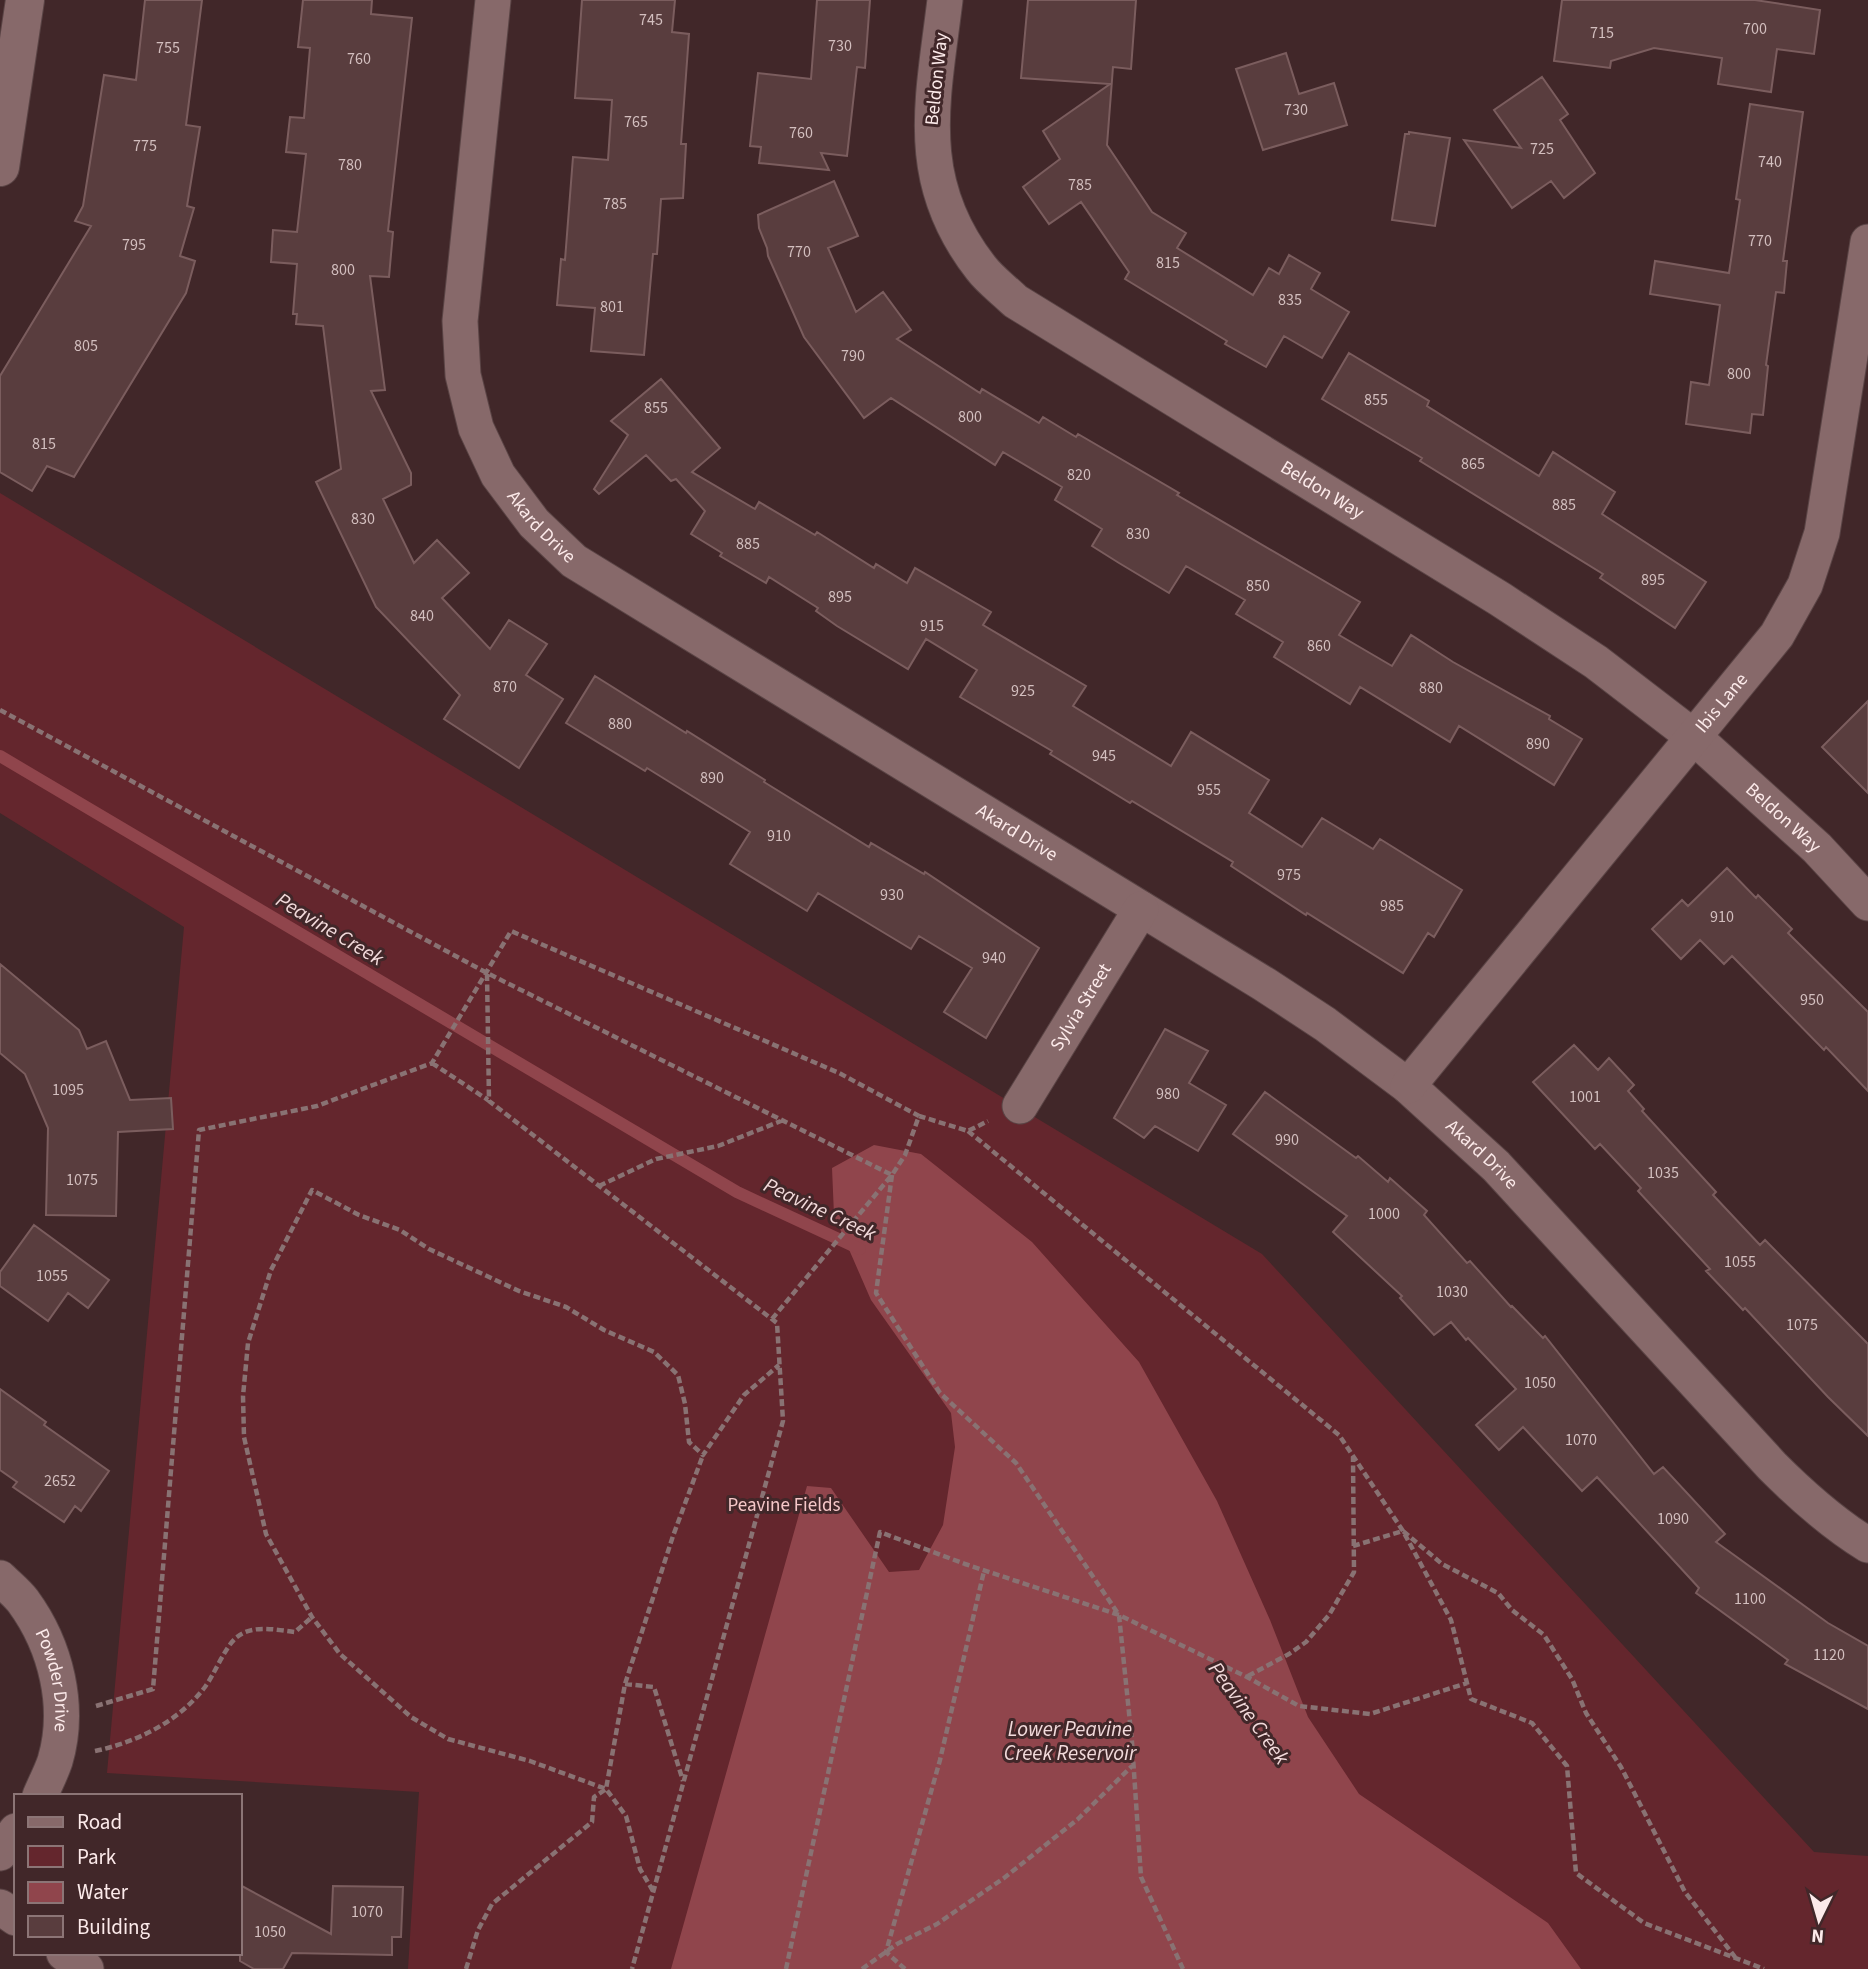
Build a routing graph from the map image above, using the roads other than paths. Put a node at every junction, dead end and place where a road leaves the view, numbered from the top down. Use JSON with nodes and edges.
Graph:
{"nodes":[{"id":1,"x":25,"y":0,"type":"edge"},
{"id":2,"x":493,"y":0,"type":"edge"},
{"id":3,"x":945,"y":0,"type":"edge"},
{"id":4,"x":0,"y":167,"type":"edge"},
{"id":5,"x":1868,"y":242,"type":"edge"},
{"id":6,"x":1858,"y":360,"type":"edge"},
{"id":7,"x":1695,"y":738,"type":"junction"},
{"id":8,"x":1868,"y":903,"type":"edge"},
{"id":9,"x":1141,"y":909,"type":"junction"},
{"id":10,"x":1408,"y":1086,"type":"junction"},
{"id":11,"x":1020,"y":1106,"type":"road end"},
{"id":12,"x":1868,"y":1545,"type":"edge"},
{"id":13,"x":0,"y":1578,"type":"edge"},
{"id":14,"x":41,"y":1794,"type":"edge"},
{"id":15,"x":14,"y":1834,"type":"edge"},
{"id":16,"x":0,"y":1853,"type":"edge"},
{"id":17,"x":67,"y":1955,"type":"edge"},
{"id":18,"x":86,"y":1969,"type":"edge"}],
"edges":[{"from":1,"to":4,"type":"street"},
{"from":2,"to":9,"type":"street","name":"Akard Drive"},
{"from":3,"to":7,"type":"street","name":"Beldon Way"},
{"from":5,"to":6,"type":"street","name":"Ibis Lane"},
{"from":6,"to":7,"type":"street","name":"Ibis Lane"},
{"from":7,"to":8,"type":"street","name":"Beldon Way"},
{"from":7,"to":10,"type":"street","name":"Ibis Lane"},
{"from":9,"to":10,"type":"street","name":"Akard Drive"},
{"from":9,"to":11,"type":"street","name":"Sylvia Street"},
{"from":10,"to":12,"type":"street","name":"Akard Drive"},
{"from":13,"to":14,"type":"street","name":"Powder Drive"},
{"from":15,"to":16,"type":"street"},
{"from":17,"to":18,"type":"street"}]}
